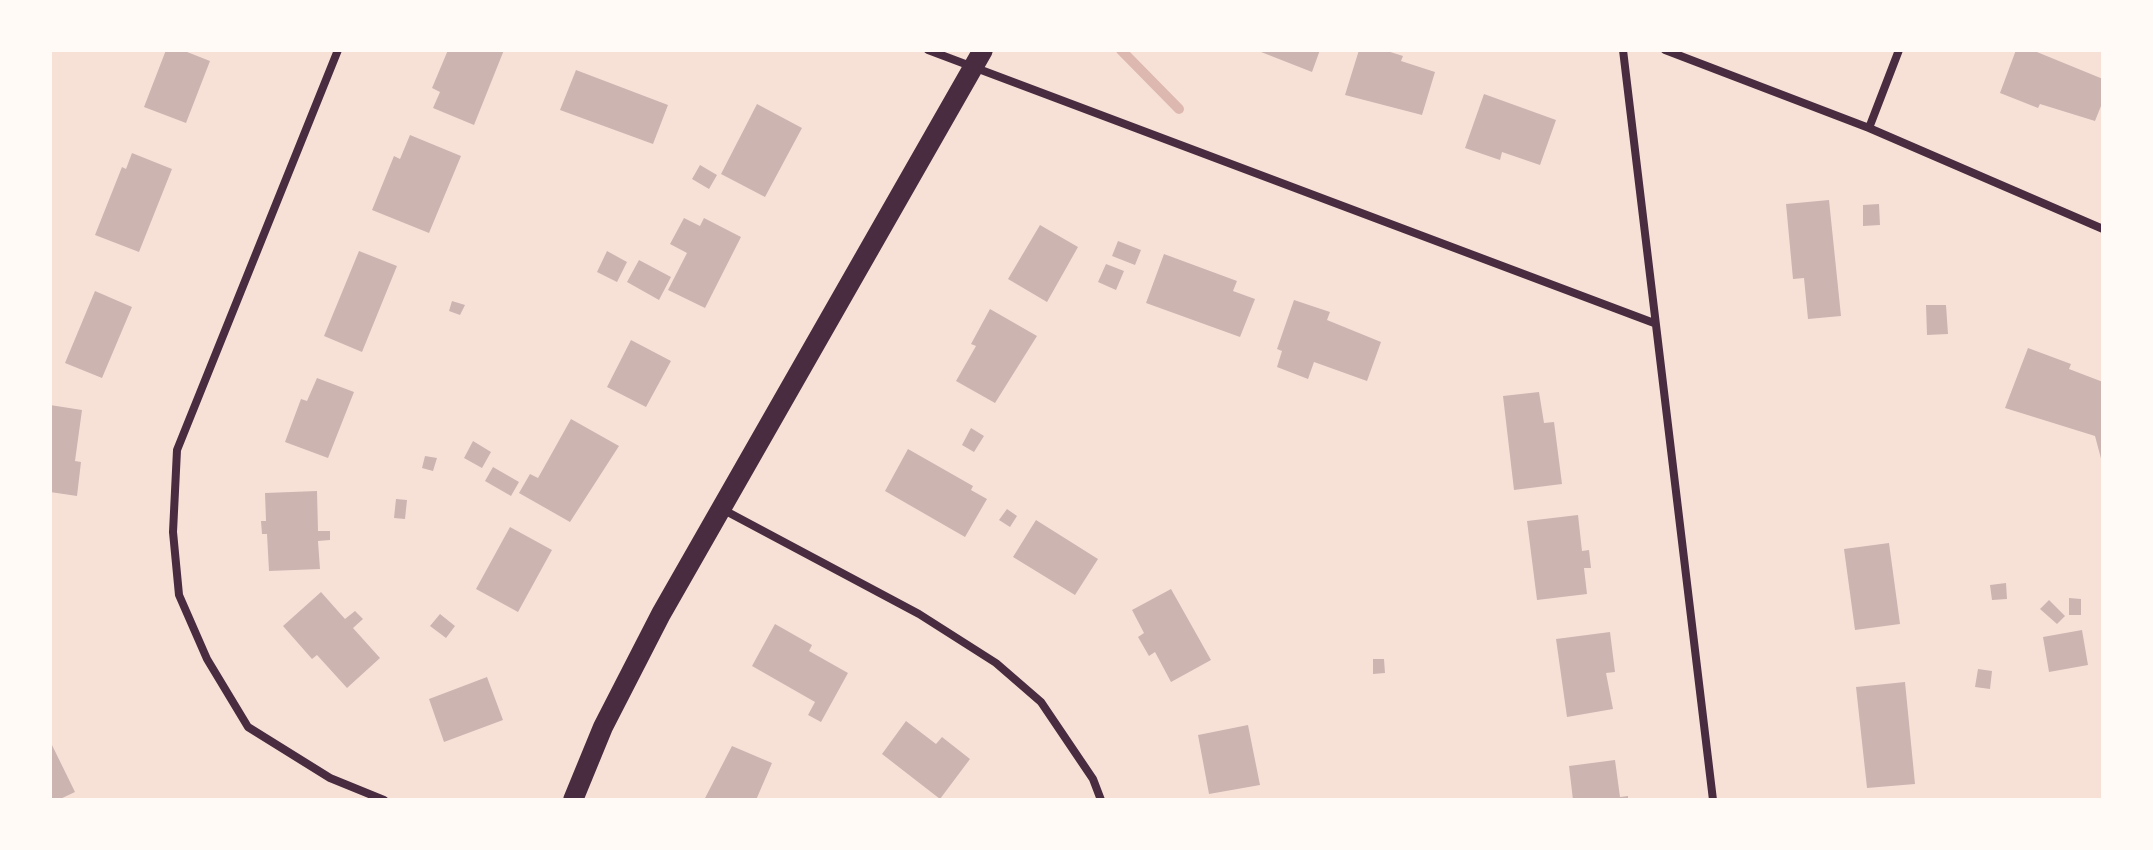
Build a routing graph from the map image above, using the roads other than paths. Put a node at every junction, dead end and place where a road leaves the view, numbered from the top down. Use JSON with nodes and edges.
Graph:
{"nodes":[{"id":1,"x":338,"y":50,"type":"edge"},
{"id":2,"x":928,"y":50,"type":"edge"},
{"id":3,"x":1623,"y":50,"type":"edge"},
{"id":4,"x":1665,"y":50,"type":"edge"},
{"id":5,"x":1899,"y":50,"type":"edge"},
{"id":6,"x":978,"y":58,"type":"edge"},
{"id":7,"x":1869,"y":128,"type":"junction"},
{"id":8,"x":2103,"y":229,"type":"edge"},
{"id":9,"x":1654,"y":323,"type":"junction"},
{"id":10,"x":722,"y":508,"type":"junction"},
{"id":11,"x":384,"y":800,"type":"edge"},
{"id":12,"x":573,"y":800,"type":"edge"},
{"id":13,"x":1101,"y":800,"type":"edge"},
{"id":14,"x":1713,"y":800,"type":"edge"}],
"edges":[{"from":1,"to":11,"type":"street"},
{"from":2,"to":6,"type":"street"},
{"from":3,"to":9,"type":"street"},
{"from":4,"to":7,"type":"street"},
{"from":5,"to":7,"type":"street"},
{"from":6,"to":9,"type":"street"},
{"from":6,"to":10,"type":"main road"},
{"from":7,"to":8,"type":"street"},
{"from":9,"to":14,"type":"street"},
{"from":10,"to":12,"type":"main road"},
{"from":10,"to":13,"type":"street"}]}
